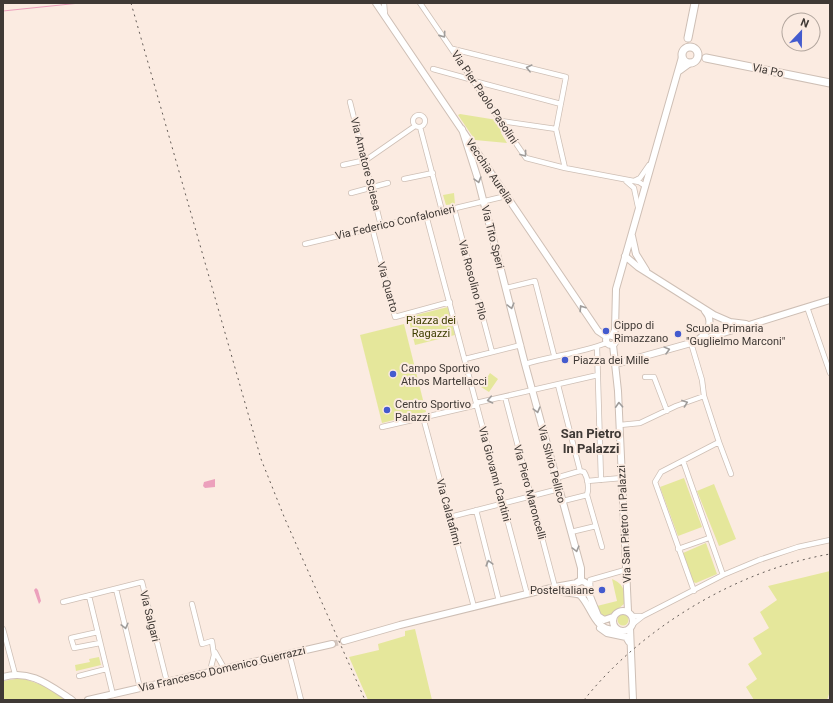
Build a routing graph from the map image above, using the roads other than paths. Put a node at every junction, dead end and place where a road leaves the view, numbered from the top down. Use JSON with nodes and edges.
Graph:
{"nodes":[{"id":1,"x":376,"y":3,"type":"edge"},
{"id":2,"x":384,"y":3,"type":"edge"},
{"id":3,"x":420,"y":3,"type":"edge"},
{"id":4,"x":695,"y":3,"type":"edge"},
{"id":5,"x":385,"y":15,"type":"junction"},
{"id":6,"x":688,"y":38,"type":"junction"},
{"id":7,"x":453,"y":49,"type":"junction"},
{"id":8,"x":685,"y":49,"type":"junction"},
{"id":9,"x":695,"y":49,"type":"junction"},
{"id":10,"x":682,"y":58,"type":"junction"},
{"id":11,"x":706,"y":58,"type":"junction"},
{"id":12,"x":693,"y":62,"type":"junction"},
{"id":13,"x":433,"y":69,"type":"dead end"},
{"id":14,"x":677,"y":74,"type":"junction"},
{"id":15,"x":474,"y":81,"type":"junction"},
{"id":16,"x":830,"y":83,"type":"edge"},
{"id":17,"x":350,"y":102,"type":"dead end"},
{"id":18,"x":561,"y":104,"type":"junction"},
{"id":19,"x":501,"y":121,"type":"junction"},
{"id":20,"x":415,"y":126,"type":"junction"},
{"id":21,"x":420,"y":127,"type":"junction"},
{"id":22,"x":462,"y":129,"type":"junction"},
{"id":23,"x":556,"y":129,"type":"junction"},
{"id":24,"x":483,"y":159,"type":"junction"},
{"id":25,"x":366,"y":160,"type":"junction"},
{"id":26,"x":651,"y":162,"type":"junction"},
{"id":27,"x":473,"y":164,"type":"junction"},
{"id":28,"x":343,"y":165,"type":"dead end"},
{"id":29,"x":564,"y":168,"type":"junction"},
{"id":30,"x":433,"y":173,"type":"junction"},
{"id":31,"x":404,"y":179,"type":"dead end"},
{"id":32,"x":388,"y":183,"type":"dead end"},
{"id":33,"x":632,"y":183,"type":"junction"},
{"id":34,"x":645,"y":186,"type":"junction"},
{"id":35,"x":372,"y":187,"type":"junction"},
{"id":36,"x":351,"y":193,"type":"dead end"},
{"id":37,"x":506,"y":196,"type":"junction"},
{"id":38,"x":484,"y":201,"type":"junction"},
{"id":39,"x":454,"y":208,"type":"junction"},
{"id":40,"x":638,"y":209,"type":"junction"},
{"id":41,"x":442,"y":211,"type":"junction"},
{"id":42,"x":426,"y":215,"type":"junction"},
{"id":43,"x":380,"y":226,"type":"junction"},
{"id":44,"x":372,"y":227,"type":"junction"},
{"id":45,"x":632,"y":231,"type":"junction"},
{"id":46,"x":306,"y":244,"type":"dead end"},
{"id":47,"x":625,"y":255,"type":"junction"},
{"id":48,"x":639,"y":260,"type":"junction"},
{"id":49,"x":647,"y":271,"type":"junction"},
{"id":50,"x":506,"y":288,"type":"junction"},
{"id":51,"x":830,"y":300,"type":"edge"},
{"id":52,"x":450,"y":302,"type":"junction"},
{"id":53,"x":807,"y":307,"type":"junction"},
{"id":54,"x":702,"y":308,"type":"junction"},
{"id":55,"x":749,"y":324,"type":"junction"},
{"id":56,"x":608,"y":339,"type":"junction"},
{"id":57,"x":691,"y":343,"type":"junction"},
{"id":58,"x":521,"y":345,"type":"junction"},
{"id":59,"x":597,"y":347,"type":"junction"},
{"id":60,"x":492,"y":352,"type":"junction"},
{"id":61,"x":554,"y":355,"type":"junction"},
{"id":62,"x":465,"y":359,"type":"junction"},
{"id":63,"x":525,"y":364,"type":"junction"},
{"id":64,"x":616,"y":364,"type":"junction"},
{"id":65,"x":829,"y":366,"type":"edge"},
{"id":66,"x":830,"y":373,"type":"edge"},
{"id":67,"x":598,"y":375,"type":"junction"},
{"id":68,"x":645,"y":377,"type":"dead end"},
{"id":69,"x":558,"y":385,"type":"junction"},
{"id":70,"x":532,"y":391,"type":"junction"},
{"id":71,"x":704,"y":396,"type":"junction"},
{"id":72,"x":505,"y":397,"type":"junction"},
{"id":73,"x":476,"y":404,"type":"junction"},
{"id":74,"x":667,"y":411,"type":"junction"},
{"id":75,"x":423,"y":417,"type":"junction"},
{"id":76,"x":620,"y":425,"type":"junction"},
{"id":77,"x":382,"y":427,"type":"dead end"},
{"id":78,"x":719,"y":442,"type":"junction"},
{"id":79,"x":683,"y":461,"type":"junction"},
{"id":80,"x":580,"y":471,"type":"junction"},
{"id":81,"x":731,"y":474,"type":"dead end"},
{"id":82,"x":556,"y":478,"type":"junction"},
{"id":83,"x":622,"y":478,"type":"junction"},
{"id":84,"x":601,"y":480,"type":"junction"},
{"id":85,"x":587,"y":481,"type":"junction"},
{"id":86,"x":559,"y":489,"type":"junction"},
{"id":87,"x":587,"y":495,"type":"junction"},
{"id":88,"x":532,"y":496,"type":"junction"},
{"id":89,"x":563,"y":501,"type":"junction"},
{"id":90,"x":503,"y":503,"type":"junction"},
{"id":91,"x":476,"y":510,"type":"junction"},
{"id":92,"x":450,"y":517,"type":"junction"},
{"id":93,"x":596,"y":526,"type":"junction"},
{"id":94,"x":571,"y":532,"type":"junction"},
{"id":95,"x":710,"y":538,"type":"junction"},
{"id":96,"x":830,"y":540,"type":"edge"},
{"id":97,"x":602,"y":547,"type":"dead end"},
{"id":98,"x":678,"y":549,"type":"junction"},
{"id":99,"x":625,"y":570,"type":"junction"},
{"id":100,"x":723,"y":575,"type":"junction"},
{"id":101,"x":578,"y":583,"type":"junction"},
{"id":102,"x":555,"y":586,"type":"junction"},
{"id":103,"x":116,"y":589,"type":"junction"},
{"id":104,"x":587,"y":589,"type":"junction"},
{"id":105,"x":546,"y":590,"type":"junction"},
{"id":106,"x":694,"y":591,"type":"junction"},
{"id":107,"x":527,"y":594,"type":"junction"},
{"id":108,"x":579,"y":594,"type":"junction"},
{"id":109,"x":89,"y":596,"type":"junction"},
{"id":110,"x":591,"y":599,"type":"junction"},
{"id":111,"x":499,"y":601,"type":"junction"},
{"id":112,"x":63,"y":602,"type":"dead end"},
{"id":113,"x":192,"y":604,"type":"dead end"},
{"id":114,"x":474,"y":607,"type":"junction"},
{"id":115,"x":630,"y":614,"type":"junction"},
{"id":116,"x":643,"y":616,"type":"junction"},
{"id":117,"x":613,"y":617,"type":"junction"},
{"id":118,"x":594,"y":619,"type":"junction"},
{"id":119,"x":631,"y":626,"type":"junction"},
{"id":120,"x":3,"y":629,"type":"edge"},
{"id":121,"x":617,"y":629,"type":"junction"},
{"id":122,"x":98,"y":632,"type":"junction"},
{"id":123,"x":344,"y":641,"type":"tunnel mouth"},
{"id":124,"x":100,"y":643,"type":"junction"},
{"id":125,"x":332,"y":644,"type":"tunnel mouth"},
{"id":126,"x":630,"y":644,"type":"junction"},
{"id":127,"x":214,"y":651,"type":"junction"},
{"id":128,"x":289,"y":653,"type":"junction"},
{"id":129,"x":224,"y":668,"type":"junction"},
{"id":130,"x":106,"y":669,"type":"junction"},
{"id":131,"x":210,"y":671,"type":"junction"},
{"id":132,"x":15,"y":674,"type":"junction"},
{"id":133,"x":80,"y":676,"type":"dead end"},
{"id":134,"x":3,"y":677,"type":"edge"},
{"id":135,"x":166,"y":682,"type":"junction"},
{"id":136,"x":140,"y":688,"type":"junction"},
{"id":137,"x":113,"y":695,"type":"junction"},
{"id":138,"x":72,"y":700,"type":"edge"},
{"id":139,"x":88,"y":700,"type":"edge"},
{"id":140,"x":301,"y":700,"type":"edge"},
{"id":141,"x":633,"y":700,"type":"edge"}],
"edges":[{"from":1,"to":5,"type":"main road","name":"Vecchia Aurelia"},
{"from":2,"to":5,"type":"street"},
{"from":3,"to":7,"type":"street","name":"Via Pier Paolo Pasolini","one_way":true},
{"from":4,"to":6,"type":"main road"},
{"from":5,"to":22,"type":"main road","name":"Vecchia Aurelia"},
{"from":6,"to":8,"type":"main road"},
{"from":6,"to":9,"type":"main road"},
{"from":7,"to":15,"type":"street","name":"Via Pier Paolo Pasolini"},
{"from":18,"to":7,"type":"street","one_way":true},
{"from":8,"to":9,"type":"main road"},
{"from":8,"to":10,"type":"main road"},
{"from":9,"to":11,"type":"main road","name":"Via Po"},
{"from":9,"to":12,"type":"main road"},
{"from":10,"to":12,"type":"main road"},
{"from":10,"to":14,"type":"main road"},
{"from":11,"to":12,"type":"main road","name":"Via Po"},
{"from":11,"to":16,"type":"main road","name":"Via Po"},
{"from":12,"to":14,"type":"main road"},
{"from":13,"to":15,"type":"street"},
{"from":14,"to":26,"type":"main road"},
{"from":15,"to":18,"type":"street"},
{"from":15,"to":19,"type":"street","name":"Via Pier Paolo Pasolini"},
{"from":17,"to":25,"type":"street","name":"Via Amatore Sciesa"},
{"from":18,"to":23,"type":"street"},
{"from":19,"to":23,"type":"street"},
{"from":19,"to":29,"type":"street","name":"Via Pier Paolo Pasolini","one_way":true},
{"from":20,"to":21,"type":"street"},
{"from":20,"to":21,"type":"street"},
{"from":20,"to":25,"type":"street"},
{"from":21,"to":30,"type":"street"},
{"from":22,"to":24,"type":"main road","name":"Vecchia Aurelia"},
{"from":22,"to":27,"type":"main road","name":"Via Tito Speri"},
{"from":23,"to":29,"type":"street"},
{"from":24,"to":27,"type":"main road"},
{"from":24,"to":37,"type":"main road","name":"Vecchia Aurelia"},
{"from":25,"to":28,"type":"street"},
{"from":25,"to":35,"type":"street","name":"Via Amatore Sciesa"},
{"from":26,"to":33,"type":"street"},
{"from":26,"to":34,"type":"main road"},
{"from":27,"to":38,"type":"main road","name":"Via Tito Speri","one_way":true},
{"from":29,"to":33,"type":"street","name":"Via Pier Paolo Pasolini"},
{"from":30,"to":31,"type":"street"},
{"from":30,"to":41,"type":"street"},
{"from":32,"to":35,"type":"street"},
{"from":33,"to":34,"type":"street"},
{"from":33,"to":40,"type":"street"},
{"from":34,"to":40,"type":"main road"},
{"from":35,"to":36,"type":"street"},
{"from":35,"to":43,"type":"street","name":"Via Amatore Sciesa"},
{"from":37,"to":38,"type":"street","name":"Via Federico Confalonieri"},
{"from":56,"to":37,"type":"main road","name":"Vecchia Aurelia","one_way":true},
{"from":38,"to":39,"type":"street","name":"Via Federico Confalonieri"},
{"from":38,"to":50,"type":"main road","name":"Via Tito Speri"},
{"from":39,"to":41,"type":"street","name":"Via Federico Confalonieri"},
{"from":39,"to":60,"type":"street","name":"Via Rosolino Pilo"},
{"from":40,"to":45,"type":"main road"},
{"from":41,"to":42,"type":"street","name":"Via Federico Confalonieri"},
{"from":42,"to":43,"type":"street","name":"Via Federico Confalonieri"},
{"from":42,"to":52,"type":"street","name":"Via Giovanni Cantini"},
{"from":43,"to":44,"type":"street","name":"Via Federico Confalonieri"},
{"from":44,"to":46,"type":"street","name":"Via Federico Confalonieri"},
{"from":44,"to":52,"type":"street","name":"Via Quarto"},
{"from":45,"to":47,"type":"main road"},
{"from":45,"to":48,"type":"main road"},
{"from":47,"to":48,"type":"main road"},
{"from":47,"to":49,"type":"main road"},
{"from":47,"to":56,"type":"main road"},
{"from":48,"to":49,"type":"main road"},
{"from":49,"to":54,"type":"main road"},
{"from":50,"to":58,"type":"main road","name":"Via Tito Speri","one_way":true},
{"from":50,"to":61,"type":"street"},
{"from":51,"to":53,"type":"main road"},
{"from":52,"to":62,"type":"street","name":"Via Giovanni Cantini"},
{"from":53,"to":55,"type":"main road"},
{"from":53,"to":65,"type":"street"},
{"from":54,"to":55,"type":"main road"},
{"from":54,"to":57,"type":"main road"},
{"from":55,"to":57,"type":"main road"},
{"from":56,"to":59,"type":"street"},
{"from":56,"to":64,"type":"main road","name":"Vecchia Aurelia"},
{"from":64,"to":57,"type":"main road","one_way":true},
{"from":57,"to":71,"type":"street"},
{"from":58,"to":60,"type":"street"},
{"from":58,"to":63,"type":"main road","name":"Via Silvio Pellico"},
{"from":59,"to":61,"type":"street"},
{"from":59,"to":67,"type":"street"},
{"from":60,"to":62,"type":"street"},
{"from":61,"to":63,"type":"street"},
{"from":62,"to":73,"type":"street","name":"Via Giovanni Cantini"},
{"from":63,"to":70,"type":"main road","name":"Via Silvio Pellico"},
{"from":76,"to":64,"type":"main road","name":"Via San Pietro in Palazzi","one_way":true},
{"from":65,"to":66,"type":"street"},
{"from":67,"to":69,"type":"street"},
{"from":67,"to":84,"type":"street"},
{"from":68,"to":74,"type":"street"},
{"from":69,"to":70,"type":"street"},
{"from":69,"to":80,"type":"street"},
{"from":70,"to":72,"type":"street"},
{"from":70,"to":82,"type":"main road","name":"Via Silvio Pellico","one_way":true},
{"from":74,"to":71,"type":"street","one_way":true},
{"from":71,"to":78,"type":"street"},
{"from":72,"to":73,"type":"street","one_way":true},
{"from":72,"to":88,"type":"street","name":"Via Piero Maroncelli"},
{"from":73,"to":75,"type":"street"},
{"from":73,"to":90,"type":"street","name":"Via Giovanni Cantini"},
{"from":74,"to":76,"type":"street"},
{"from":75,"to":77,"type":"street"},
{"from":75,"to":92,"type":"street","name":"Via Calatafimi"},
{"from":76,"to":83,"type":"main road","name":"Via San Pietro in Palazzi"},
{"from":78,"to":79,"type":"street"},
{"from":78,"to":81,"type":"street"},
{"from":79,"to":95,"type":"street"},
{"from":79,"to":98,"type":"street"},
{"from":80,"to":82,"type":"street"},
{"from":80,"to":85,"type":"street"},
{"from":82,"to":86,"type":"main road","name":"Via Silvio Pellico"},
{"from":83,"to":84,"type":"street"},
{"from":83,"to":99,"type":"main road","name":"Via San Pietro in Palazzi"},
{"from":84,"to":85,"type":"street"},
{"from":85,"to":87,"type":"street"},
{"from":86,"to":88,"type":"street"},
{"from":86,"to":89,"type":"main road","name":"Via Silvio Pellico"},
{"from":87,"to":89,"type":"street"},
{"from":87,"to":93,"type":"street"},
{"from":88,"to":90,"type":"street"},
{"from":88,"to":102,"type":"street","name":"Via Piero Maroncelli"},
{"from":89,"to":94,"type":"main road","name":"Via Silvio Pellico"},
{"from":90,"to":91,"type":"street"},
{"from":90,"to":107,"type":"street","name":"Via Giovanni Cantini"},
{"from":91,"to":92,"type":"street"},
{"from":111,"to":91,"type":"street","one_way":true},
{"from":92,"to":114,"type":"street","name":"Via Calatafimi"},
{"from":93,"to":94,"type":"street"},
{"from":93,"to":97,"type":"street"},
{"from":94,"to":101,"type":"main road","name":"Via Silvio Pellico","one_way":true},
{"from":95,"to":98,"type":"street"},
{"from":95,"to":100,"type":"street"},
{"from":96,"to":100,"type":"street"},
{"from":98,"to":106,"type":"street"},
{"from":99,"to":110,"type":"street"},
{"from":99,"to":115,"type":"main road","name":"Via San Pietro in Palazzi"},
{"from":100,"to":106,"type":"street"},
{"from":101,"to":102,"type":"main road"},
{"from":101,"to":104,"type":"main road"},
{"from":101,"to":108,"type":"main road"},
{"from":102,"to":105,"type":"main road"},
{"from":103,"to":109,"type":"street","name":"Via Salgari"},
{"from":103,"to":135,"type":"street","name":"Via Salgari"},
{"from":103,"to":136,"type":"street","one_way":true},
{"from":104,"to":108,"type":"main road"},
{"from":104,"to":110,"type":"main road"},
{"from":105,"to":107,"type":"main road"},
{"from":105,"to":108,"type":"main road"},
{"from":106,"to":116,"type":"street"},
{"from":107,"to":111,"type":"main road"},
{"from":108,"to":118,"type":"main road"},
{"from":109,"to":112,"type":"street","name":"Via Salgari"},
{"from":109,"to":122,"type":"street"},
{"from":110,"to":117,"type":"main road"},
{"from":111,"to":114,"type":"main road"},
{"from":113,"to":127,"type":"street"},
{"from":114,"to":123,"type":"main road"},
{"from":115,"to":116,"type":"street"},
{"from":115,"to":117,"type":"main road"},
{"from":115,"to":119,"type":"main road"},
{"from":116,"to":119,"type":"street"},
{"from":117,"to":121,"type":"main road"},
{"from":118,"to":121,"type":"main road"},
{"from":118,"to":126,"type":"main road"},
{"from":119,"to":121,"type":"main road"},
{"from":119,"to":126,"type":"main road"},
{"from":120,"to":132,"type":"street"},
{"from":122,"to":124,"type":"street"},
{"from":122,"to":124,"type":"street"},
{"from":124,"to":130,"type":"street"},
{"from":125,"to":128,"type":"main road","name":"Via Francesco Domenico Guerrazzi"},
{"from":126,"to":141,"type":"main road"},
{"from":127,"to":129,"type":"street"},
{"from":127,"to":131,"type":"street"},
{"from":128,"to":129,"type":"main road","name":"Via Francesco Domenico Guerrazzi"},
{"from":128,"to":140,"type":"street"},
{"from":129,"to":131,"type":"main road","name":"Via Francesco Domenico Guerrazzi"},
{"from":130,"to":133,"type":"street"},
{"from":130,"to":137,"type":"street"},
{"from":131,"to":135,"type":"main road","name":"Via Francesco Domenico Guerrazzi"},
{"from":132,"to":134,"type":"main road"},
{"from":132,"to":138,"type":"main road"},
{"from":135,"to":136,"type":"main road","name":"Via Francesco Domenico Guerrazzi"},
{"from":136,"to":137,"type":"main road","name":"Via Francesco Domenico Guerrazzi"},
{"from":137,"to":139,"type":"main road","name":"Via Francesco Domenico Guerrazzi"}]}
